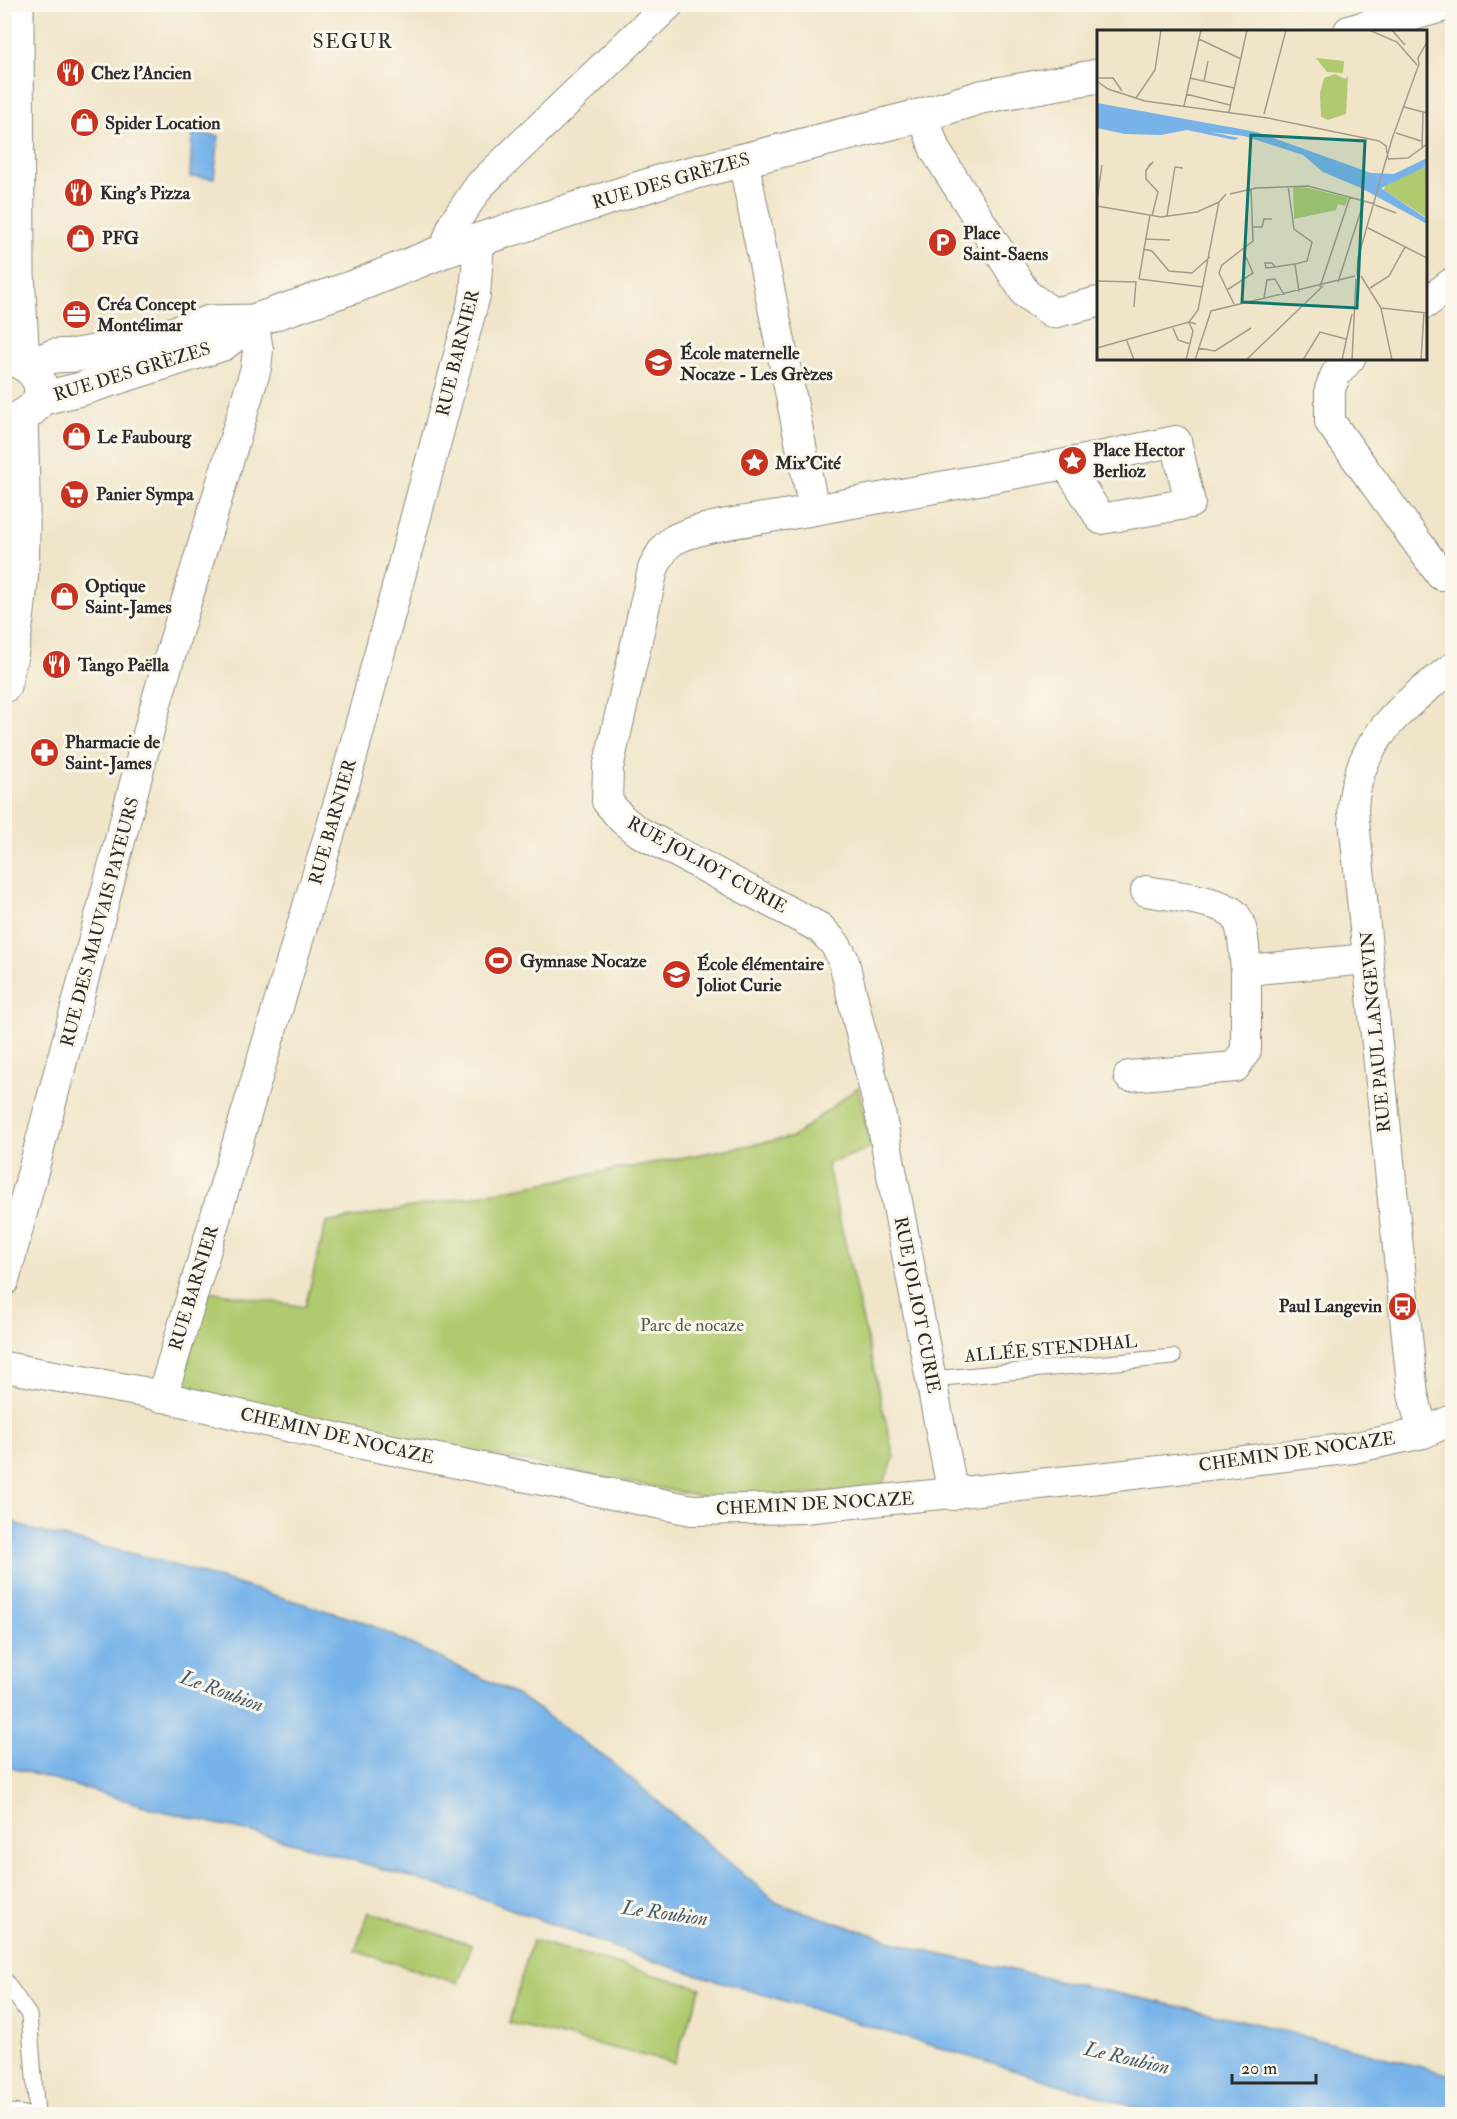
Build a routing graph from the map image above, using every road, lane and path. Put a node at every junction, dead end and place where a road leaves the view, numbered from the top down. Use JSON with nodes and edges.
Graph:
{"nodes":[{"id":1,"x":669,"y":4,"type":"edge"},
{"id":2,"x":1447,"y":4,"type":"edge"},
{"id":3,"x":19,"y":7,"type":"edge"},
{"id":4,"x":1357,"y":30,"type":"edge"},
{"id":5,"x":1097,"y":76,"type":"edge"},
{"id":6,"x":923,"y":115,"type":"junction"},
{"id":7,"x":743,"y":159,"type":"junction"},
{"id":8,"x":479,"y":242,"type":"junction"},
{"id":9,"x":444,"y":251,"type":"junction"},
{"id":10,"x":18,"y":274,"type":"junction"},
{"id":11,"x":1452,"y":284,"type":"edge"},
{"id":12,"x":1097,"y":302,"type":"edge"},
{"id":13,"x":1427,"y":302,"type":"edge"},
{"id":14,"x":4,"y":312,"type":"edge"},
{"id":15,"x":253,"y":321,"type":"junction"},
{"id":16,"x":1348,"y":360,"type":"edge"},
{"id":17,"x":19,"y":363,"type":"edge"},
{"id":18,"x":22,"y":413,"type":"edge"},
{"id":19,"x":1066,"y":464,"type":"dead end"},
{"id":20,"x":814,"y":510,"type":"junction"},
{"id":21,"x":1441,"y":575,"type":"dead end"},
{"id":22,"x":1452,"y":668,"type":"edge"},
{"id":23,"x":4,"y":686,"type":"edge"},
{"id":24,"x":1146,"y":891,"type":"dead end"},
{"id":25,"x":1368,"y":959,"type":"junction"},
{"id":26,"x":1246,"y":970,"type":"junction"},
{"id":27,"x":1130,"y":1076,"type":"dead end"},
{"id":28,"x":4,"y":1281,"type":"edge"},
{"id":29,"x":1173,"y":1357,"type":"dead end"},
{"id":30,"x":4,"y":1366,"type":"edge"},
{"id":31,"x":932,"y":1379,"type":"junction"},
{"id":32,"x":162,"y":1397,"type":"junction"},
{"id":33,"x":1452,"y":1420,"type":"edge"},
{"id":34,"x":1423,"y":1433,"type":"junction"},
{"id":35,"x":953,"y":1495,"type":"junction"},
{"id":36,"x":4,"y":1979,"type":"edge"},
{"id":37,"x":4,"y":2111,"type":"edge"},
{"id":38,"x":25,"y":2115,"type":"edge"},
{"id":39,"x":37,"y":2115,"type":"edge"}],
"edges":[{"from":1,"to":9,"type":"street"},
{"from":2,"to":4,"type":"street"},
{"from":3,"to":10,"type":"street"},
{"from":5,"to":6,"type":"street","name":"RUE DES GRÈZES"},
{"from":6,"to":7,"type":"street","name":"RUE DES GRÈZES"},
{"from":6,"to":12,"type":"street"},
{"from":7,"to":8,"type":"street","name":"RUE DES GRÈZES"},
{"from":7,"to":20,"type":"street"},
{"from":8,"to":9,"type":"street","name":"RUE DES GRÈZES"},
{"from":8,"to":32,"type":"street","name":"RUE BARNIER"},
{"from":9,"to":15,"type":"street","name":"RUE DES GRÈZES"},
{"from":10,"to":14,"type":"street"},
{"from":10,"to":17,"type":"street"},
{"from":11,"to":13,"type":"street"},
{"from":15,"to":17,"type":"street","name":"RUE DES GRÈZES"},
{"from":15,"to":18,"type":"street","name":"RUE DES GRÈZES"},
{"from":15,"to":28,"type":"street","name":"RUE DES MAUVAIS PAYEURS"},
{"from":16,"to":21,"type":"street"},
{"from":17,"to":18,"type":"street"},
{"from":18,"to":23,"type":"street"},
{"from":19,"to":20,"type":"street"},
{"from":20,"to":31,"type":"street","name":"RUE JOLIOT CURIE"},
{"from":22,"to":25,"type":"street","name":"RUE PAUL LANGEVIN"},
{"from":24,"to":26,"type":"street"},
{"from":25,"to":26,"type":"street"},
{"from":25,"to":34,"type":"street","name":"RUE PAUL LANGEVIN"},
{"from":26,"to":27,"type":"street"},
{"from":29,"to":31,"type":"lane","name":"ALLÉE STENDHAL"},
{"from":30,"to":32,"type":"street","name":"CHEMIN DE NOCAZE"},
{"from":31,"to":35,"type":"street","name":"RUE JOLIOT CURIE"},
{"from":32,"to":35,"type":"street","name":"CHEMIN DE NOCAZE"},
{"from":33,"to":34,"type":"street","name":"CHEMIN DE NOCAZE"},
{"from":34,"to":35,"type":"street","name":"CHEMIN DE NOCAZE"},
{"from":36,"to":39,"type":"lane"},
{"from":37,"to":38,"type":"lane"}]}
